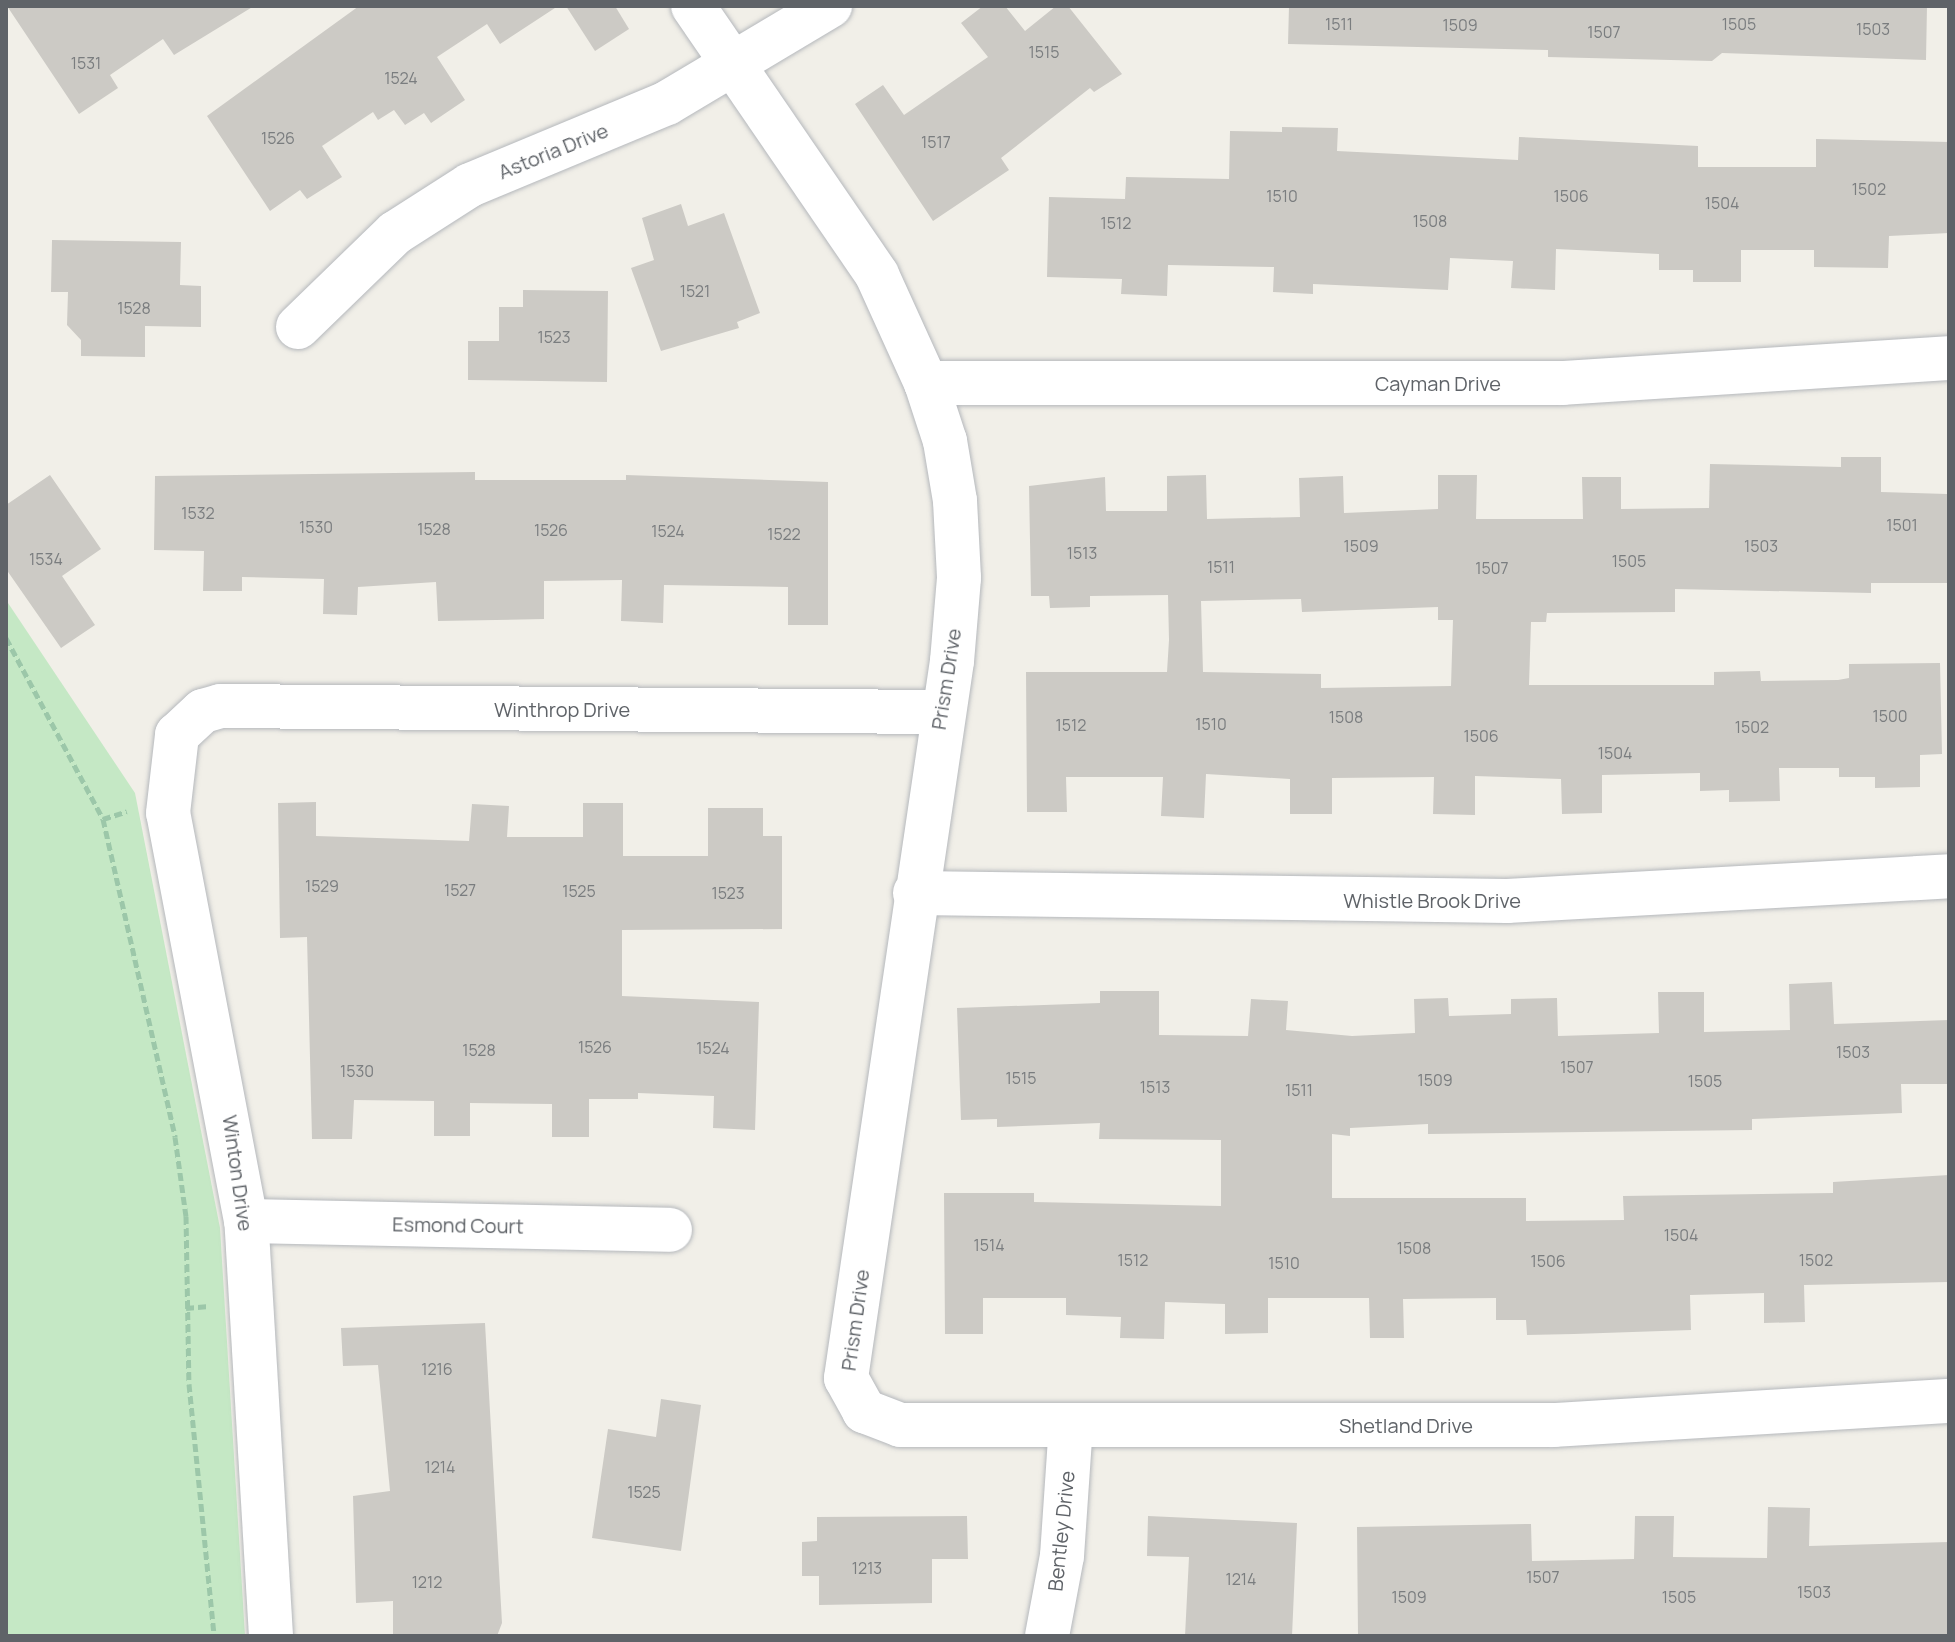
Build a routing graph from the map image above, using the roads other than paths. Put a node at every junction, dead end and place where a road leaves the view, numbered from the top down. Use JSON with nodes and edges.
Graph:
{"nodes":[{"id":1,"x":693,"y":6,"type":"edge"},
{"id":2,"x":830,"y":6,"type":"edge"},
{"id":3,"x":733,"y":68,"type":"junction"},
{"id":4,"x":298,"y":327,"type":"dead end"},
{"id":5,"x":1949,"y":358,"type":"edge"},
{"id":6,"x":926,"y":383,"type":"junction"},
{"id":7,"x":940,"y":712,"type":"junction"},
{"id":8,"x":188,"y":721,"type":"joint"},
{"id":9,"x":1949,"y":876,"type":"edge"},
{"id":10,"x":915,"y":893,"type":"junction"},
{"id":11,"x":246,"y":1221,"type":"junction"},
{"id":12,"x":670,"y":1230,"type":"dead end"},
{"id":13,"x":1949,"y":1401,"type":"edge"},
{"id":14,"x":864,"y":1411,"type":"joint"},
{"id":15,"x":1071,"y":1425,"type":"junction"},
{"id":16,"x":271,"y":1636,"type":"edge"},
{"id":17,"x":1047,"y":1636,"type":"edge"}],
"edges":[{"from":1,"to":3,"type":"street","name":"Prism Drive"},
{"from":2,"to":3,"type":"street","name":"Astoria Drive"},
{"from":3,"to":4,"type":"street","name":"Astoria Drive"},
{"from":3,"to":6,"type":"street","name":"Prism Drive"},
{"from":5,"to":6,"type":"street","name":"Cayman Drive"},
{"from":6,"to":7,"type":"street","name":"Prism Drive"},
{"from":7,"to":8,"type":"street","name":"Winthrop Drive"},
{"from":7,"to":10,"type":"street","name":"Prism Drive"},
{"from":8,"to":11,"type":"street","name":"Winton Drive"},
{"from":9,"to":10,"type":"street","name":"Whistle Brook Drive"},
{"from":10,"to":14,"type":"street","name":"Prism Drive"},
{"from":11,"to":12,"type":"street","name":"Esmond Court"},
{"from":11,"to":16,"type":"street","name":"Winton Drive"},
{"from":13,"to":15,"type":"street","name":"Shetland Drive"},
{"from":14,"to":15,"type":"street","name":"Shetland Drive"},
{"from":15,"to":17,"type":"street","name":"Bentley Drive"}]}
